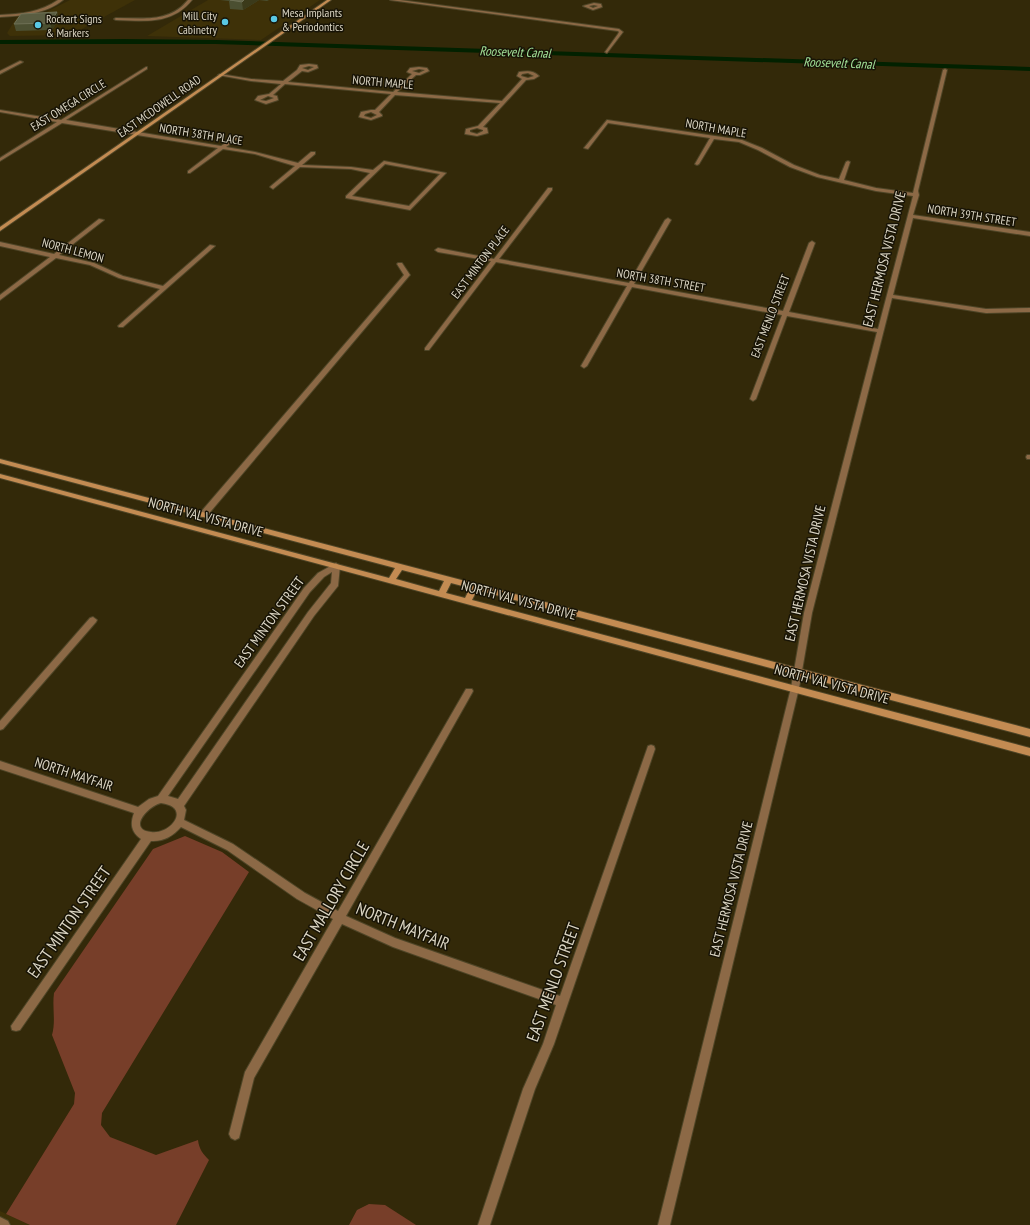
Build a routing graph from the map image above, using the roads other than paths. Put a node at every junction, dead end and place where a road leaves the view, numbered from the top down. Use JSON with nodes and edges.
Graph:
{"nodes":[{"id":1,"x":61,"y":0,"type":"edge"},
{"id":2,"x":190,"y":0,"type":"edge"},
{"id":3,"x":329,"y":0,"type":"edge"},
{"id":4,"x":392,"y":0,"type":"edge"},
{"id":5,"x":599,"y":0,"type":"edge"},
{"id":6,"x":595,"y":4,"type":"dead end"},
{"id":7,"x":0,"y":16,"type":"edge"},
{"id":8,"x":116,"y":19,"type":"dead end"},
{"id":9,"x":607,"y":52,"type":"dead end"},
{"id":10,"x":21,"y":62,"type":"dead end"},
{"id":11,"x":146,"y":68,"type":"dead end"},
{"id":12,"x":300,"y":70,"type":"dead end"},
{"id":13,"x":945,"y":70,"type":"dead end"},
{"id":14,"x":0,"y":73,"type":"edge"},
{"id":15,"x":222,"y":74,"type":"junction"},
{"id":16,"x":414,"y":74,"type":"dead end"},
{"id":17,"x":525,"y":79,"type":"dead end"},
{"id":18,"x":285,"y":82,"type":"junction"},
{"id":19,"x":394,"y":93,"type":"junction"},
{"id":20,"x":271,"y":95,"type":"dead end"},
{"id":21,"x":503,"y":102,"type":"junction"},
{"id":22,"x":0,"y":111,"type":"edge"},
{"id":23,"x":376,"y":112,"type":"dead end"},
{"id":24,"x":62,"y":121,"type":"junction"},
{"id":25,"x":480,"y":127,"type":"dead end"},
{"id":26,"x":137,"y":134,"type":"junction"},
{"id":27,"x":713,"y":137,"type":"junction"},
{"id":28,"x":235,"y":138,"type":"dead end"},
{"id":29,"x":222,"y":148,"type":"junction"},
{"id":30,"x":586,"y":148,"type":"dead end"},
{"id":31,"x":313,"y":153,"type":"dead end"},
{"id":32,"x":0,"y":160,"type":"edge"},
{"id":33,"x":848,"y":162,"type":"dead end"},
{"id":34,"x":696,"y":164,"type":"dead end"},
{"id":35,"x":299,"y":165,"type":"junction"},
{"id":36,"x":190,"y":172,"type":"dead end"},
{"id":37,"x":374,"y":172,"type":"junction"},
{"id":38,"x":841,"y":181,"type":"junction"},
{"id":39,"x":273,"y":187,"type":"dead end"},
{"id":40,"x":550,"y":189,"type":"dead end"},
{"id":41,"x":916,"y":193,"type":"junction"},
{"id":42,"x":911,"y":216,"type":"junction"},
{"id":43,"x":101,"y":220,"type":"dead end"},
{"id":44,"x":668,"y":220,"type":"dead end"},
{"id":45,"x":0,"y":229,"type":"edge"},
{"id":46,"x":1030,"y":234,"type":"edge"},
{"id":47,"x":812,"y":243,"type":"dead end"},
{"id":48,"x":0,"y":244,"type":"edge"},
{"id":49,"x":212,"y":246,"type":"dead end"},
{"id":50,"x":438,"y":250,"type":"dead end"},
{"id":51,"x":54,"y":256,"type":"junction"},
{"id":52,"x":495,"y":260,"type":"junction"},
{"id":53,"x":400,"y":264,"type":"dead end"},
{"id":54,"x":631,"y":285,"type":"junction"},
{"id":55,"x":163,"y":288,"type":"junction"},
{"id":56,"x":890,"y":296,"type":"junction"},
{"id":57,"x":0,"y":298,"type":"edge"},
{"id":58,"x":1030,"y":310,"type":"edge"},
{"id":59,"x":785,"y":314,"type":"junction"},
{"id":60,"x":121,"y":326,"type":"dead end"},
{"id":61,"x":880,"y":331,"type":"junction"},
{"id":62,"x":427,"y":349,"type":"dead end"},
{"id":63,"x":584,"y":366,"type":"dead end"},
{"id":64,"x":753,"y":399,"type":"dead end"},
{"id":65,"x":0,"y":461,"type":"edge"},
{"id":66,"x":23,"y":467,"type":"junction"},
{"id":67,"x":0,"y":476,"type":"edge"},
{"id":68,"x":10,"y":479,"type":"junction"},
{"id":69,"x":176,"y":508,"type":"junction"},
{"id":70,"x":203,"y":515,"type":"junction"},
{"id":71,"x":165,"y":520,"type":"junction"},
{"id":72,"x":193,"y":528,"type":"junction"},
{"id":73,"x":318,"y":546,"type":"junction"},
{"id":74,"x":345,"y":553,"type":"junction"},
{"id":75,"x":309,"y":559,"type":"junction"},
{"id":76,"x":336,"y":566,"type":"junction"},
{"id":77,"x":400,"y":567,"type":"junction"},
{"id":78,"x":449,"y":580,"type":"junction"},
{"id":79,"x":391,"y":581,"type":"junction"},
{"id":80,"x":475,"y":587,"type":"junction"},
{"id":81,"x":441,"y":594,"type":"junction"},
{"id":82,"x":467,"y":601,"type":"junction"},
{"id":83,"x":92,"y":620,"type":"dead end"},
{"id":84,"x":798,"y":672,"type":"junction"},
{"id":85,"x":795,"y":688,"type":"junction"},
{"id":86,"x":469,"y":691,"type":"dead end"},
{"id":87,"x":0,"y":727,"type":"edge"},
{"id":88,"x":1030,"y":733,"type":"edge"},
{"id":89,"x":651,"y":749,"type":"dead end"},
{"id":90,"x":1030,"y":752,"type":"edge"},
{"id":91,"x":0,"y":765,"type":"edge"},
{"id":92,"x":161,"y":799,"type":"junction"},
{"id":93,"x":179,"y":805,"type":"junction"},
{"id":94,"x":139,"y":811,"type":"junction"},
{"id":95,"x":179,"y":822,"type":"junction"},
{"id":96,"x":148,"y":837,"type":"junction"},
{"id":97,"x":340,"y":918,"type":"junction"},
{"id":98,"x":563,"y":1002,"type":"junction"},
{"id":99,"x":16,"y":1026,"type":"dead end"},
{"id":100,"x":235,"y":1134,"type":"dead end"},
{"id":101,"x":0,"y":1223,"type":"edge"},
{"id":102,"x":4,"y":1225,"type":"edge"},
{"id":103,"x":484,"y":1225,"type":"edge"},
{"id":104,"x":664,"y":1225,"type":"edge"}],
"edges":[{"from":1,"to":7,"type":"street"},
{"from":2,"to":8,"type":"street"},
{"from":3,"to":15,"type":"main road","name":"EAST MCDOWELL ROAD"},
{"from":4,"to":9,"type":"street"},
{"from":5,"to":6,"type":"street"},
{"from":10,"to":14,"type":"street"},
{"from":11,"to":24,"type":"street","name":"EAST OMEGA CIRCLE"},
{"from":12,"to":18,"type":"street"},
{"from":13,"to":41,"type":"street","name":"EAST HERMOSA VISTA DRIVE"},
{"from":15,"to":18,"type":"street","name":"NORTH MAPLE"},
{"from":15,"to":26,"type":"main road","name":"EAST MCDOWELL ROAD"},
{"from":16,"to":19,"type":"street"},
{"from":17,"to":21,"type":"street"},
{"from":18,"to":19,"type":"street","name":"NORTH MAPLE"},
{"from":18,"to":20,"type":"street"},
{"from":19,"to":21,"type":"street","name":"NORTH MAPLE"},
{"from":19,"to":23,"type":"street"},
{"from":21,"to":25,"type":"street"},
{"from":22,"to":24,"type":"street","name":"NORTH 38TH PLACE"},
{"from":24,"to":26,"type":"street","name":"NORTH 38TH PLACE"},
{"from":24,"to":32,"type":"street","name":"EAST OMEGA CIRCLE"},
{"from":26,"to":29,"type":"street","name":"NORTH 38TH PLACE"},
{"from":26,"to":45,"type":"main road","name":"EAST MCDOWELL ROAD"},
{"from":27,"to":30,"type":"street","name":"NORTH MAPLE"},
{"from":27,"to":34,"type":"street"},
{"from":27,"to":38,"type":"street","name":"NORTH MAPLE"},
{"from":28,"to":29,"type":"street"},
{"from":29,"to":35,"type":"street","name":"NORTH 38TH PLACE"},
{"from":29,"to":36,"type":"street"},
{"from":31,"to":35,"type":"street"},
{"from":33,"to":38,"type":"street"},
{"from":35,"to":37,"type":"street","name":"NORTH 38TH PLACE"},
{"from":35,"to":39,"type":"street"},
{"from":37,"to":37,"type":"street"},
{"from":38,"to":41,"type":"street","name":"NORTH MAPLE"},
{"from":40,"to":52,"type":"street","name":"EAST MINTON PLACE"},
{"from":41,"to":42,"type":"street","name":"EAST HERMOSA VISTA DRIVE"},
{"from":42,"to":46,"type":"street","name":"NORTH 39TH STREET"},
{"from":42,"to":56,"type":"street","name":"EAST HERMOSA VISTA DRIVE"},
{"from":43,"to":51,"type":"street"},
{"from":44,"to":54,"type":"street"},
{"from":47,"to":59,"type":"street","name":"EAST MENLO STREET"},
{"from":48,"to":51,"type":"street","name":"NORTH LEMON"},
{"from":49,"to":55,"type":"street"},
{"from":50,"to":52,"type":"street","name":"NORTH 38TH STREET"},
{"from":51,"to":55,"type":"street","name":"NORTH LEMON"},
{"from":51,"to":57,"type":"street"},
{"from":52,"to":54,"type":"street","name":"NORTH 38TH STREET"},
{"from":52,"to":62,"type":"street","name":"EAST MINTON PLACE"},
{"from":53,"to":70,"type":"street","name":"NORTH VAL VISTA DRIVE"},
{"from":54,"to":59,"type":"street","name":"NORTH 38TH STREET"},
{"from":54,"to":63,"type":"street"},
{"from":55,"to":60,"type":"street"},
{"from":56,"to":58,"type":"street"},
{"from":56,"to":61,"type":"street","name":"EAST HERMOSA VISTA DRIVE"},
{"from":59,"to":61,"type":"street","name":"NORTH 38TH STREET"},
{"from":59,"to":64,"type":"street","name":"EAST MENLO STREET"},
{"from":61,"to":84,"type":"street","name":"EAST HERMOSA VISTA DRIVE"},
{"from":65,"to":66,"type":"main road","name":"NORTH VAL VISTA DRIVE"},
{"from":66,"to":68,"type":"main road"},
{"from":66,"to":69,"type":"main road","name":"NORTH VAL VISTA DRIVE"},
{"from":67,"to":68,"type":"main road","name":"NORTH VAL VISTA DRIVE"},
{"from":68,"to":71,"type":"main road","name":"NORTH VAL VISTA DRIVE"},
{"from":69,"to":70,"type":"main road","name":"NORTH VAL VISTA DRIVE"},
{"from":69,"to":71,"type":"main road"},
{"from":70,"to":72,"type":"main road"},
{"from":70,"to":73,"type":"main road","name":"NORTH VAL VISTA DRIVE"},
{"from":71,"to":72,"type":"main road","name":"NORTH VAL VISTA DRIVE"},
{"from":72,"to":75,"type":"main road","name":"NORTH VAL VISTA DRIVE"},
{"from":73,"to":74,"type":"main road","name":"NORTH VAL VISTA DRIVE"},
{"from":73,"to":75,"type":"main road"},
{"from":74,"to":76,"type":"main road"},
{"from":74,"to":77,"type":"main road","name":"NORTH VAL VISTA DRIVE"},
{"from":75,"to":76,"type":"main road","name":"NORTH VAL VISTA DRIVE"},
{"from":76,"to":79,"type":"main road","name":"NORTH VAL VISTA DRIVE"},
{"from":76,"to":92,"type":"street","name":"EAST MINTON STREET"},
{"from":76,"to":93,"type":"street","name":"EAST MINTON STREET"},
{"from":77,"to":78,"type":"main road","name":"NORTH VAL VISTA DRIVE"},
{"from":77,"to":79,"type":"main road"},
{"from":78,"to":80,"type":"main road","name":"NORTH VAL VISTA DRIVE"},
{"from":78,"to":81,"type":"main road"},
{"from":79,"to":81,"type":"main road","name":"NORTH VAL VISTA DRIVE"},
{"from":80,"to":82,"type":"main road"},
{"from":80,"to":84,"type":"main road","name":"NORTH VAL VISTA DRIVE"},
{"from":81,"to":82,"type":"main road","name":"NORTH VAL VISTA DRIVE"},
{"from":82,"to":85,"type":"main road","name":"NORTH VAL VISTA DRIVE"},
{"from":83,"to":87,"type":"street"},
{"from":84,"to":85,"type":"street","name":"EAST HERMOSA VISTA DRIVE"},
{"from":84,"to":88,"type":"main road","name":"NORTH VAL VISTA DRIVE"},
{"from":85,"to":90,"type":"main road","name":"NORTH VAL VISTA DRIVE"},
{"from":85,"to":104,"type":"street","name":"EAST HERMOSA VISTA DRIVE"},
{"from":86,"to":97,"type":"street","name":"EAST MALLORY CIRCLE"},
{"from":89,"to":98,"type":"street","name":"EAST MENLO STREET"},
{"from":91,"to":94,"type":"street","name":"NORTH MAYFAIR"},
{"from":92,"to":93,"type":"street"},
{"from":92,"to":94,"type":"street"},
{"from":93,"to":95,"type":"street"},
{"from":94,"to":96,"type":"street"},
{"from":95,"to":96,"type":"street"},
{"from":95,"to":97,"type":"street","name":"NORTH MAYFAIR"},
{"from":96,"to":99,"type":"street","name":"EAST MINTON STREET"},
{"from":97,"to":98,"type":"street","name":"NORTH MAYFAIR"},
{"from":97,"to":100,"type":"street","name":"EAST MALLORY CIRCLE"},
{"from":98,"to":103,"type":"street","name":"EAST MENLO STREET"},
{"from":101,"to":102,"type":"street"}]}
